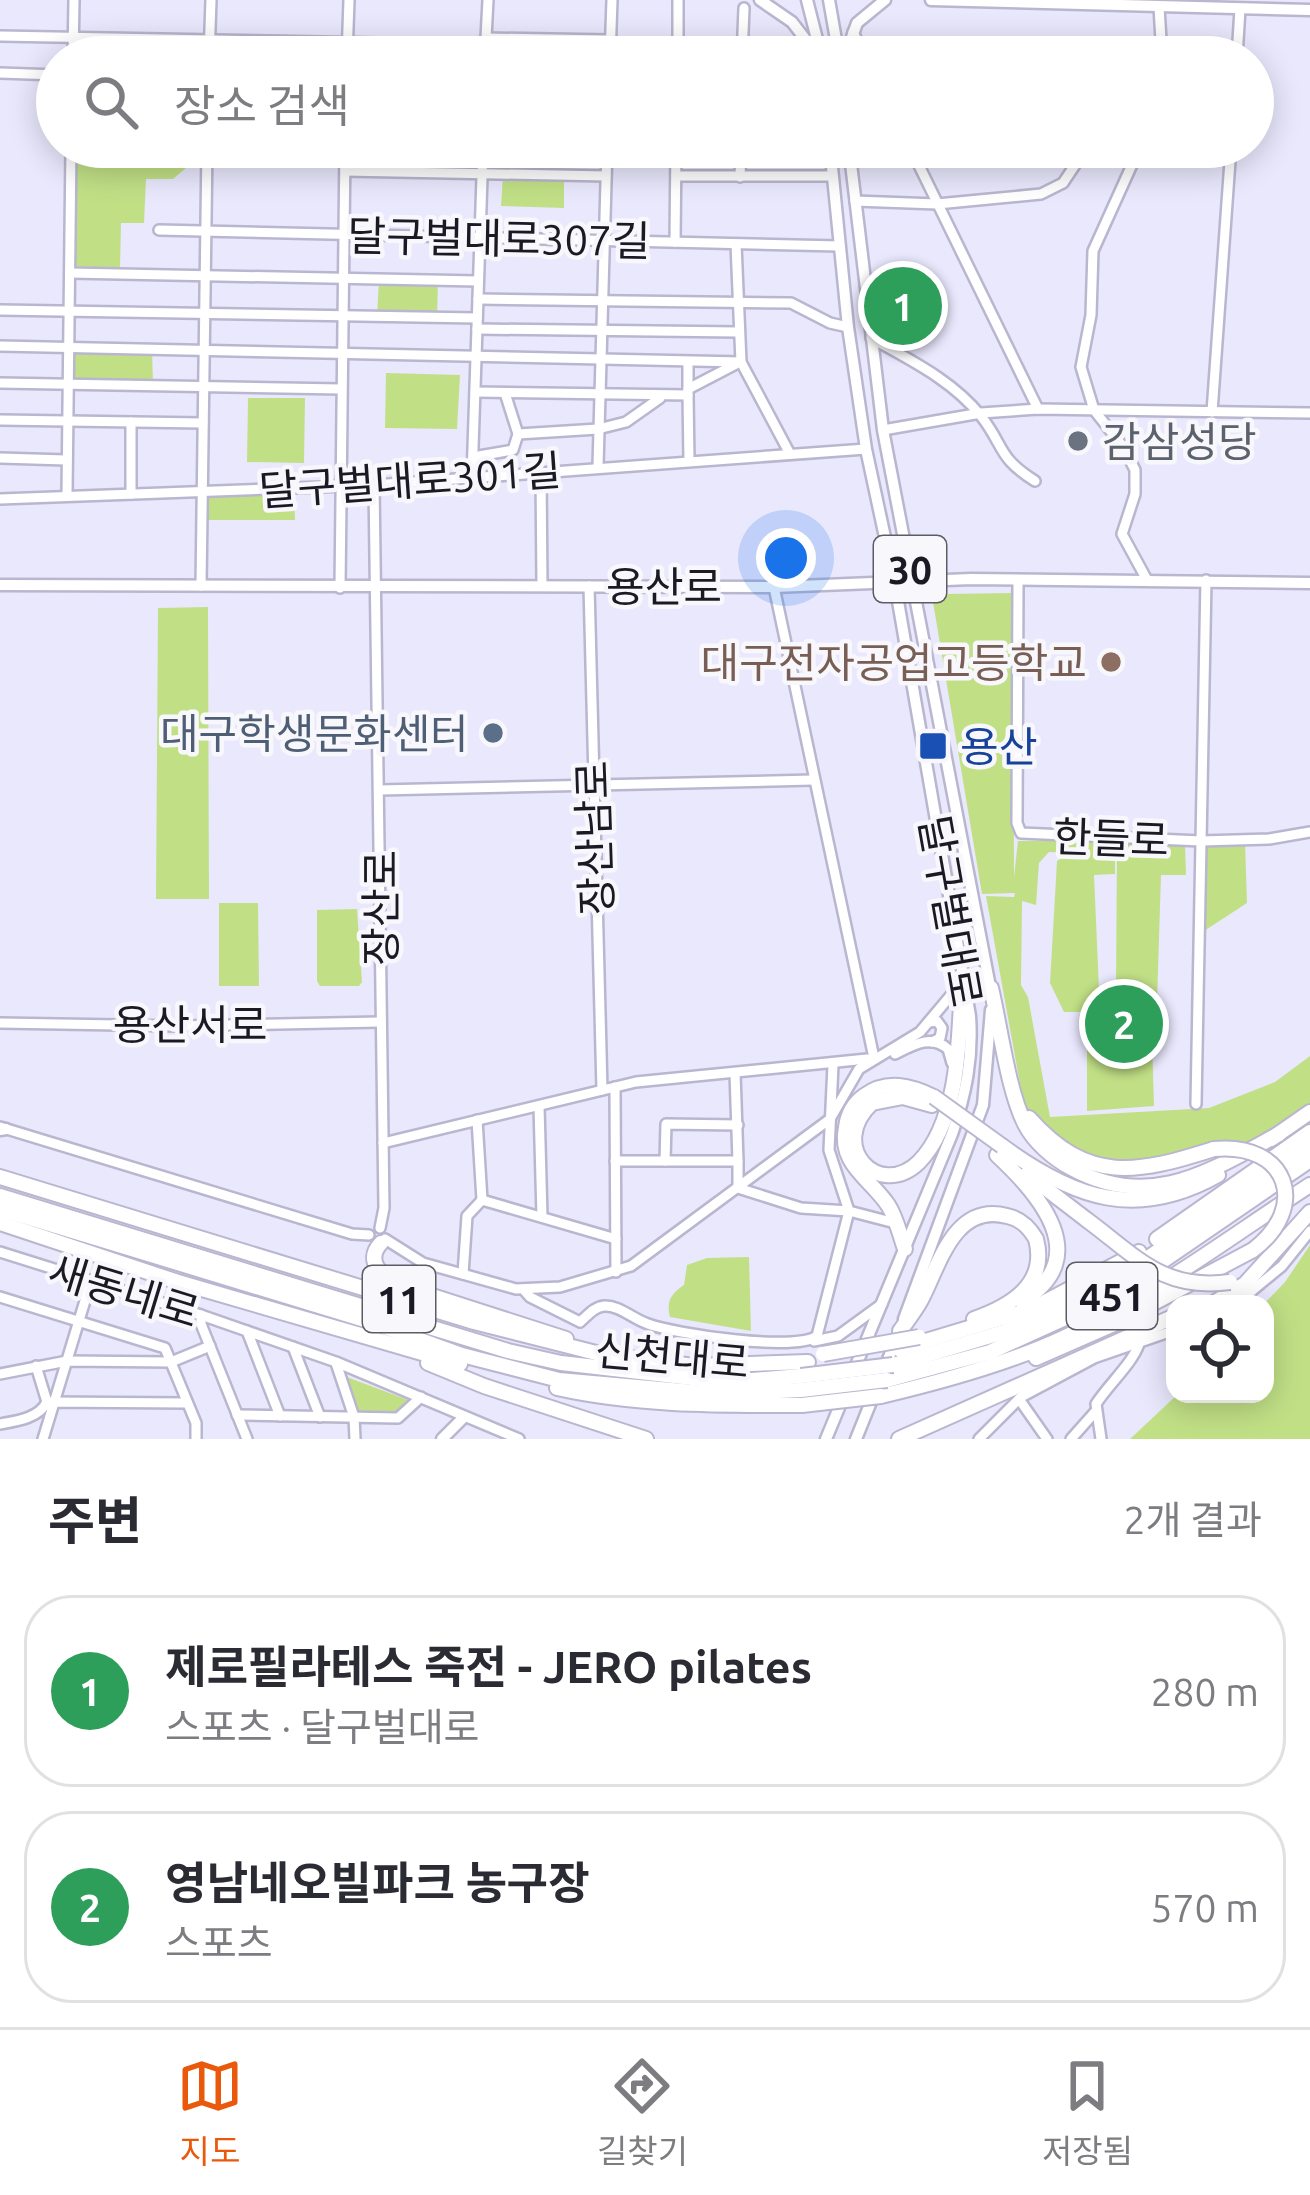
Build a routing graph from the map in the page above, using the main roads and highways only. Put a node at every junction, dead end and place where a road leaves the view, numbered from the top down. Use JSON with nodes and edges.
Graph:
{"nodes":[{"id":1,"x":760,"y":0,"type":"edge"},
{"id":2,"x":807,"y":0,"type":"edge"},
{"id":3,"x":829,"y":0,"type":"edge"},
{"id":4,"x":885,"y":0,"type":"edge"},
{"id":5,"x":931,"y":0,"type":"edge"},
{"id":6,"x":1310,"y":10,"type":"edge"},
{"id":7,"x":803,"y":36,"type":"edge"},
{"id":8,"x":815,"y":36,"type":"edge"},
{"id":9,"x":837,"y":36,"type":"edge"},
{"id":10,"x":851,"y":36,"type":"edge"},
{"id":11,"x":831,"y":168,"type":"edge"},
{"id":12,"x":851,"y":168,"type":"edge"},
{"id":13,"x":913,"y":583,"type":"junction"},
{"id":14,"x":1310,"y":583,"type":"edge"},
{"id":15,"x":895,"y":584,"type":"junction"},
{"id":16,"x":0,"y":585,"type":"edge"},
{"id":17,"x":962,"y":982,"type":"junction"},
{"id":18,"x":991,"y":988,"type":"junction"},
{"id":19,"x":1015,"y":1089,"type":"junction"},
{"id":20,"x":933,"y":1101,"type":"junction"},
{"id":21,"x":1310,"y":1112,"type":"edge"},
{"id":22,"x":1310,"y":1132,"type":"edge"},
{"id":23,"x":1279,"y":1134,"type":"junction"},
{"id":24,"x":1310,"y":1147,"type":"edge"},
{"id":25,"x":1000,"y":1150,"type":"junction"},
{"id":26,"x":1310,"y":1160,"type":"edge"},
{"id":27,"x":0,"y":1177,"type":"edge"},
{"id":28,"x":1310,"y":1185,"type":"edge"},
{"id":29,"x":0,"y":1196,"type":"edge"},
{"id":30,"x":0,"y":1209,"type":"edge"},
{"id":31,"x":1310,"y":1211,"type":"edge"},
{"id":32,"x":0,"y":1223,"type":"edge"},
{"id":33,"x":379,"y":1237,"type":"road end"},
{"id":34,"x":905,"y":1249,"type":"junction"},
{"id":35,"x":1276,"y":1253,"type":"junction"},
{"id":36,"x":1227,"y":1295,"type":"edge"},
{"id":37,"x":986,"y":1315,"type":"junction"},
{"id":38,"x":1166,"y":1320,"type":"edge"},
{"id":39,"x":900,"y":1331,"type":"junction"},
{"id":40,"x":396,"y":1347,"type":"junction"},
{"id":41,"x":604,"y":1355,"type":"junction"},
{"id":42,"x":890,"y":1372,"type":"junction"},
{"id":43,"x":807,"y":1377,"type":"junction"},
{"id":44,"x":956,"y":1378,"type":"junction"},
{"id":45,"x":463,"y":1418,"type":"road end"},
{"id":46,"x":442,"y":1439,"type":"edge"},
{"id":47,"x":646,"y":1439,"type":"edge"},
{"id":48,"x":826,"y":1439,"type":"edge"},
{"id":49,"x":856,"y":1439,"type":"edge"},
{"id":50,"x":899,"y":1439,"type":"edge"}],
"edges":[{"from":1,"to":7,"type":"main road"},
{"from":2,"to":8,"type":"main road"},
{"from":3,"to":9,"type":"main road"},
{"from":4,"to":10,"type":"main road"},
{"from":5,"to":6,"type":"main road"},
{"from":11,"to":15,"type":"main road","name":"달구벌대로","number":"30"},
{"from":12,"to":13,"type":"main road","name":"달구벌대로","number":"30"},
{"from":13,"to":14,"type":"main road","name":"용산로"},
{"from":13,"to":15,"type":"main road","name":"용산로"},
{"from":13,"to":18,"type":"main road","name":"달구벌대로","number":"30"},
{"from":15,"to":16,"type":"main road","name":"용산로"},
{"from":15,"to":17,"type":"main road","name":"달구벌대로","number":"30"},
{"from":17,"to":20,"type":"highway"},
{"from":17,"to":34,"type":"main road","name":"달구벌대로","number":"30"},
{"from":18,"to":19,"type":"highway"},
{"from":18,"to":39,"type":"main road","name":"달구벌대로","number":"30"},
{"from":19,"to":23,"type":"highway"},
{"from":19,"to":44,"type":"highway","bridge":true},
{"from":20,"to":25,"type":"highway","bridge":true},
{"from":20,"to":34,"type":"highway"},
{"from":21,"to":23,"type":"highway"},
{"from":22,"to":43,"type":"highway","name":"신천대로","number":"11","bridge":true},
{"from":23,"to":25,"type":"highway"},
{"from":24,"to":42,"type":"highway","number":"451"},
{"from":25,"to":35,"type":"highway","bridge":true},
{"from":25,"to":37,"type":"highway"},
{"from":26,"to":42,"type":"highway","number":"451"},
{"from":27,"to":41,"type":"highway","name":"신천대로","number":"11"},
{"from":28,"to":44,"type":"highway","name":"신천대로","number":"11"},
{"from":29,"to":43,"type":"highway","number":"451"},
{"from":30,"to":43,"type":"highway","number":"451"},
{"from":31,"to":35,"type":"highway"},
{"from":32,"to":40,"type":"highway","name":"신천대로","number":"11"},
{"from":33,"to":41,"type":"highway"},
{"from":34,"to":48,"type":"main road","name":"달구벌대로","number":"30"},
{"from":35,"to":36,"type":"highway"},
{"from":37,"to":39,"type":"highway"},
{"from":37,"to":43,"type":"highway","bridge":true},
{"from":38,"to":50,"type":"highway"},
{"from":39,"to":49,"type":"main road","name":"달구벌대로","number":"30"},
{"from":40,"to":43,"type":"highway","name":"신천대로","number":"11"},
{"from":40,"to":47,"type":"highway"},
{"from":41,"to":43,"type":"highway","name":"신천대로","number":"11"},
{"from":42,"to":43,"type":"highway","number":"451","bridge":true},
{"from":43,"to":44,"type":"highway","name":"신천대로","number":"11","bridge":true},
{"from":45,"to":46,"type":"main road"}]}
